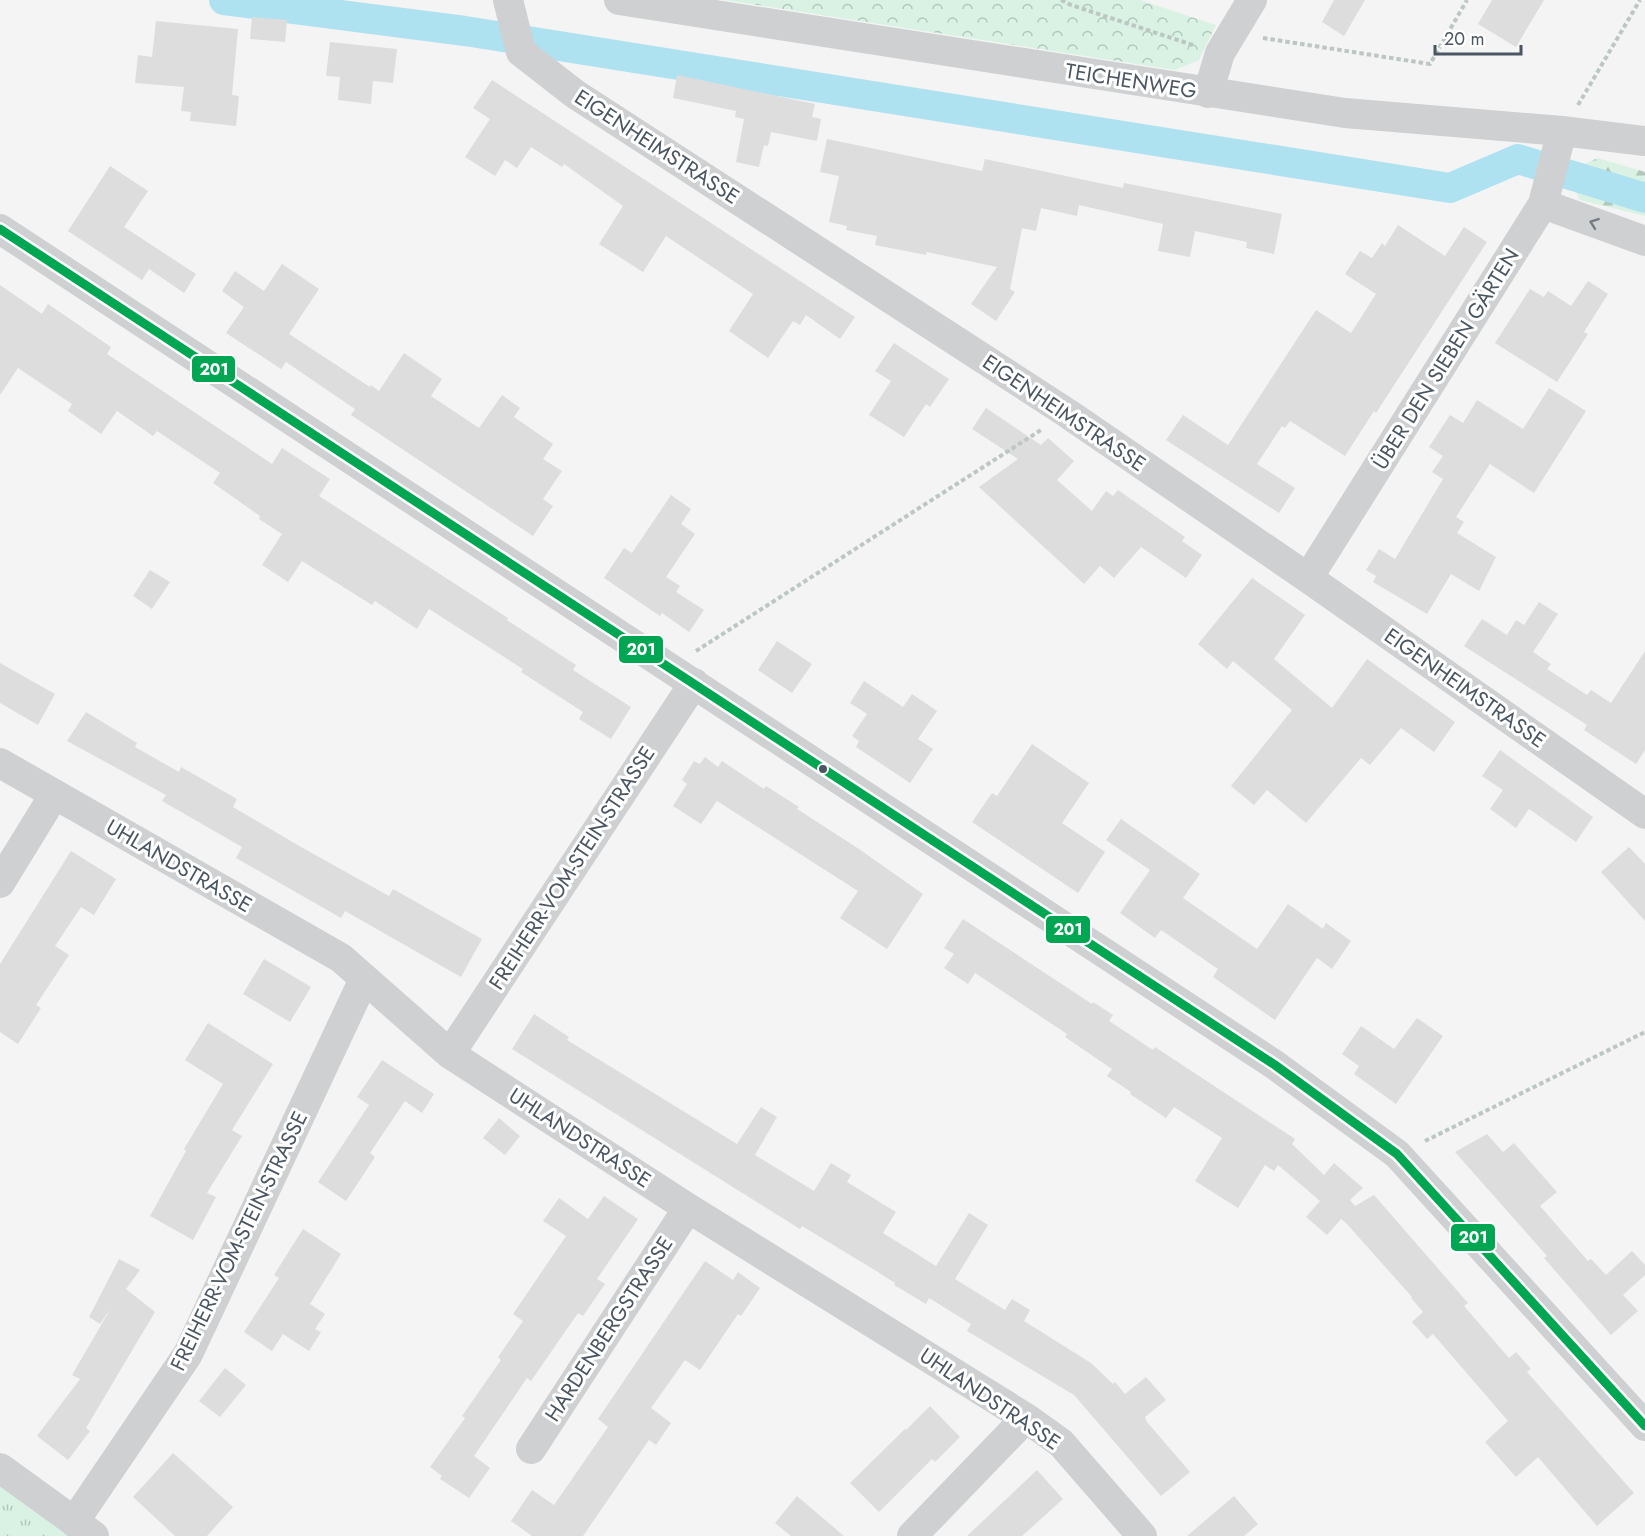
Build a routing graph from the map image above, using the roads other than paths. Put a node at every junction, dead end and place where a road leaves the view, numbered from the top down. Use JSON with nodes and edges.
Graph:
{"nodes":[{"id":1,"x":508,"y":0,"type":"edge"},
{"id":2,"x":619,"y":0,"type":"edge"},
{"id":3,"x":1252,"y":0,"type":"edge"},
{"id":4,"x":1208,"y":93,"type":"junction"},
{"id":5,"x":1562,"y":132,"type":"junction"},
{"id":6,"x":1645,"y":141,"type":"edge"},
{"id":7,"x":1543,"y":203,"type":"junction"},
{"id":8,"x":0,"y":229,"type":"edge"},
{"id":9,"x":1645,"y":241,"type":"edge"},
{"id":10,"x":1308,"y":578,"type":"junction"},
{"id":11,"x":682,"y":675,"type":"junction"},
{"id":12,"x":0,"y":763,"type":"edge"},
{"id":13,"x":54,"y":795,"type":"junction"},
{"id":14,"x":1645,"y":814,"type":"edge"},
{"id":15,"x":0,"y":883,"type":"edge"},
{"id":16,"x":364,"y":979,"type":"junction"},
{"id":17,"x":450,"y":1054,"type":"junction"},
{"id":18,"x":688,"y":1208,"type":"junction"},
{"id":19,"x":1026,"y":1418,"type":"junction"},
{"id":20,"x":1645,"y":1426,"type":"edge"},
{"id":21,"x":531,"y":1449,"type":"dead end"},
{"id":22,"x":0,"y":1468,"type":"edge"},
{"id":23,"x":84,"y":1529,"type":"edge"},
{"id":24,"x":912,"y":1536,"type":"edge"},
{"id":25,"x":1142,"y":1536,"type":"edge"}],
"edges":[{"from":1,"to":10,"type":"street","name":"EIGENHEIMSTRASSE"},
{"from":2,"to":4,"type":"street","name":"TEICHENWEG"},
{"from":3,"to":4,"type":"street"},
{"from":4,"to":5,"type":"street","name":"TEICHENWEG"},
{"from":5,"to":6,"type":"street","name":"TEICHENWEG"},
{"from":5,"to":7,"type":"street","name":"ÜBER DEN SIEBEN GÄRTEN"},
{"from":9,"to":7,"type":"street","one_way":true},
{"from":7,"to":10,"type":"street","name":"ÜBER DEN SIEBEN GÄRTEN"},
{"from":8,"to":11,"type":"street"},
{"from":10,"to":14,"type":"street","name":"EIGENHEIMSTRASSE"},
{"from":11,"to":17,"type":"street","name":"FREIHERR-VOM-STEIN-STRASSE"},
{"from":11,"to":20,"type":"street"},
{"from":12,"to":13,"type":"street","name":"UHLANDSTRASSE"},
{"from":13,"to":15,"type":"street"},
{"from":13,"to":16,"type":"street","name":"UHLANDSTRASSE"},
{"from":16,"to":17,"type":"street","name":"UHLANDSTRASSE"},
{"from":16,"to":23,"type":"street","name":"FREIHERR-VOM-STEIN-STRASSE"},
{"from":17,"to":18,"type":"street","name":"UHLANDSTRASSE"},
{"from":18,"to":19,"type":"street","name":"UHLANDSTRASSE"},
{"from":18,"to":21,"type":"street","name":"HARDENBERGSTRASSE"},
{"from":19,"to":24,"type":"street"},
{"from":19,"to":25,"type":"street","name":"UHLANDSTRASSE"},
{"from":22,"to":23,"type":"street"}]}
